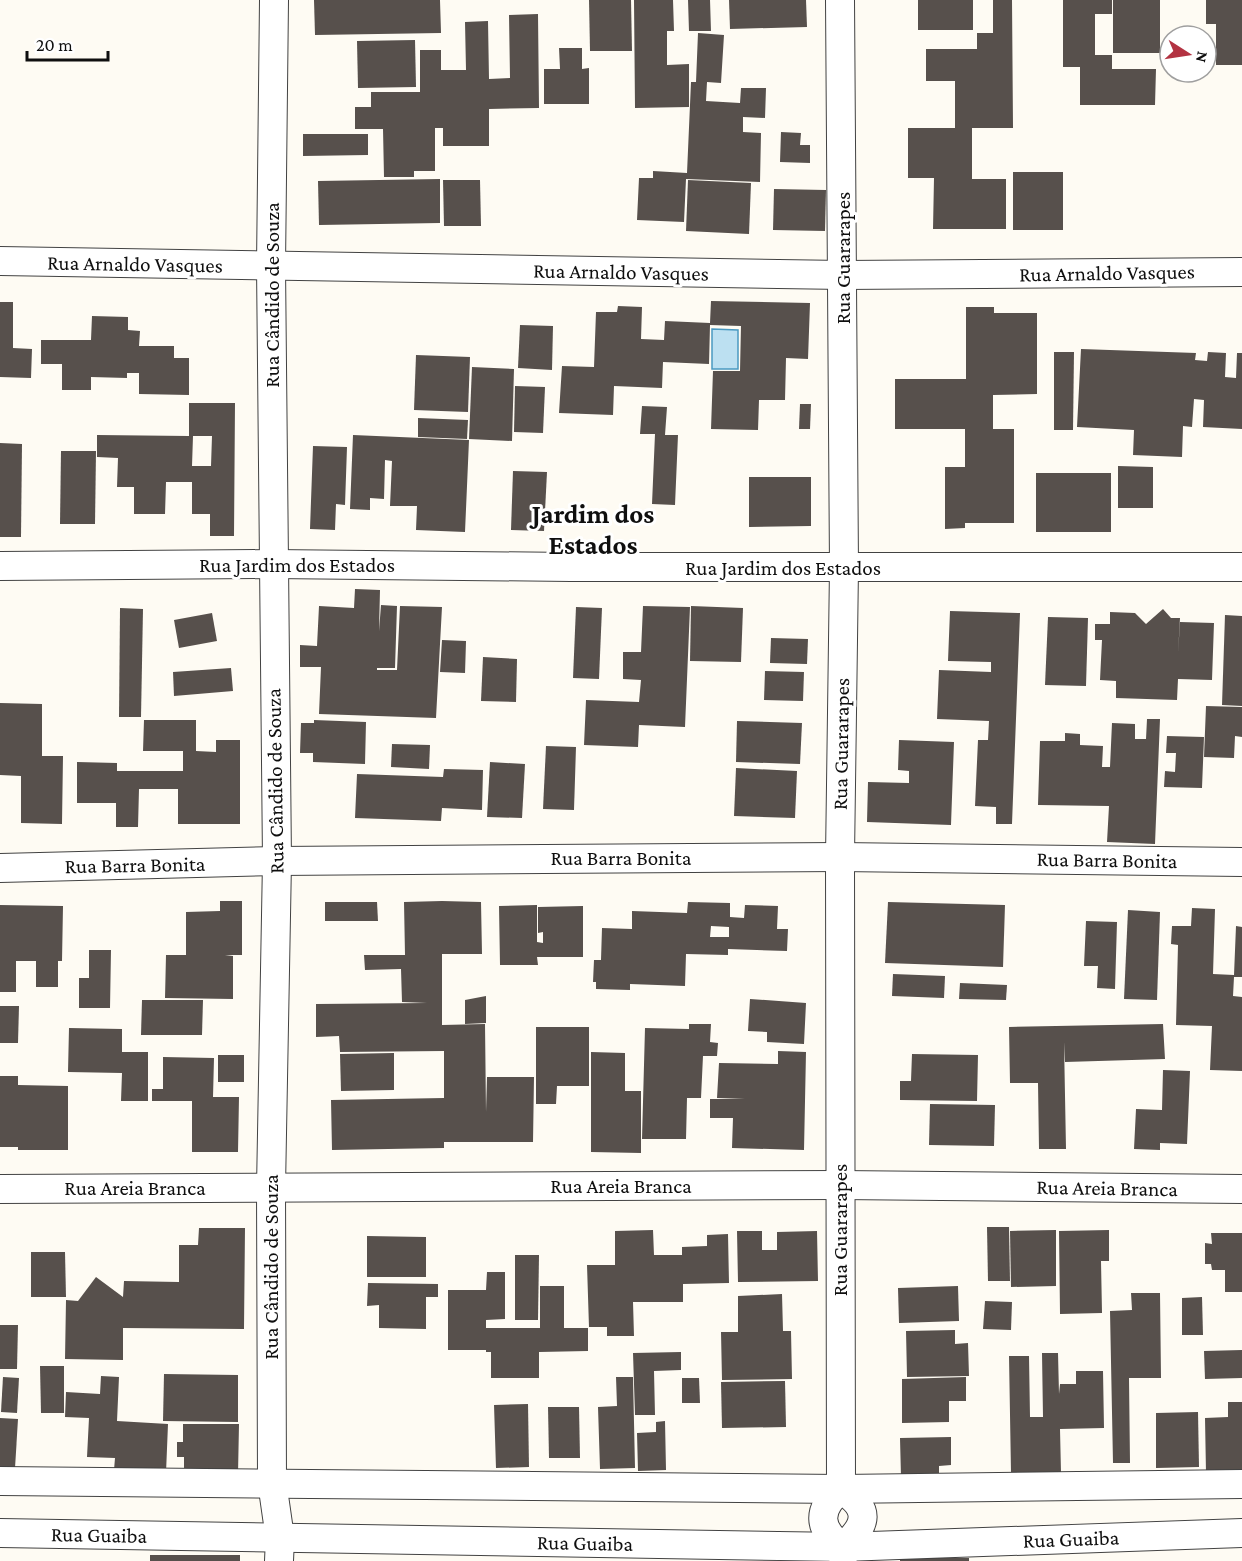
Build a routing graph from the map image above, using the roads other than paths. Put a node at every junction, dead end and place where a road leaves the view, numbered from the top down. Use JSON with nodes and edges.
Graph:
{"nodes":[{"id":1,"x":274,"y":0,"type":"edge"},
{"id":2,"x":840,"y":0,"type":"edge"},
{"id":3,"x":0,"y":261,"type":"edge"},
{"id":4,"x":271,"y":266,"type":"junction"},
{"id":5,"x":1242,"y":272,"type":"edge"},
{"id":6,"x":843,"y":275,"type":"junction"},
{"id":7,"x":273,"y":564,"type":"junction"},
{"id":8,"x":0,"y":566,"type":"edge"},
{"id":9,"x":1242,"y":567,"type":"edge"},
{"id":10,"x":844,"y":568,"type":"junction"},
{"id":11,"x":840,"y":857,"type":"junction"},
{"id":12,"x":277,"y":861,"type":"junction"},
{"id":13,"x":1242,"y":862,"type":"edge"},
{"id":14,"x":0,"y":868,"type":"edge"},
{"id":15,"x":840,"y":1185,"type":"junction"},
{"id":16,"x":271,"y":1188,"type":"junction"},
{"id":17,"x":0,"y":1189,"type":"edge"},
{"id":18,"x":1242,"y":1189,"type":"edge"},
{"id":19,"x":0,"y":1481,"type":"edge"},
{"id":20,"x":272,"y":1482,"type":"junction"},
{"id":21,"x":1242,"y":1484,"type":"edge"},
{"id":22,"x":841,"y":1489,"type":"junction"},
{"id":23,"x":0,"y":1533,"type":"edge"},
{"id":24,"x":1242,"y":1533,"type":"edge"},
{"id":25,"x":280,"y":1549,"type":"edge"},
{"id":26,"x":843,"y":1554,"type":"edge"}],
"edges":[{"from":1,"to":4,"type":"street","name":"Rua Cândido de Souza"},
{"from":2,"to":6,"type":"street","name":"Rua Guararapes"},
{"from":3,"to":4,"type":"street","name":"Rua Arnaldo Vasques"},
{"from":4,"to":6,"type":"street","name":"Rua Arnaldo Vasques"},
{"from":4,"to":7,"type":"street","name":"Rua Cândido de Souza"},
{"from":5,"to":6,"type":"street","name":"Rua Arnaldo Vasques"},
{"from":6,"to":10,"type":"street","name":"Rua Guararapes"},
{"from":7,"to":8,"type":"street","name":"Rua Jardim dos Estados"},
{"from":7,"to":10,"type":"street","name":"Rua Jardim dos Estados"},
{"from":7,"to":12,"type":"street","name":"Rua Cândido de Souza"},
{"from":9,"to":10,"type":"street","name":"Rua Jardim dos Estados"},
{"from":10,"to":11,"type":"street","name":"Rua Guararapes"},
{"from":11,"to":12,"type":"street","name":"Rua Barra Bonita"},
{"from":11,"to":13,"type":"street","name":"Rua Barra Bonita"},
{"from":11,"to":15,"type":"street","name":"Rua Guararapes"},
{"from":12,"to":14,"type":"street","name":"Rua Barra Bonita"},
{"from":12,"to":16,"type":"street","name":"Rua Cândido de Souza"},
{"from":15,"to":16,"type":"street","name":"Rua Areia Branca"},
{"from":15,"to":18,"type":"street","name":"Rua Areia Branca"},
{"from":15,"to":22,"type":"street","name":"Rua Guararapes"},
{"from":16,"to":17,"type":"street","name":"Rua Areia Branca"},
{"from":16,"to":20,"type":"street","name":"Rua Cândido de Souza"},
{"from":19,"to":20,"type":"street"},
{"from":20,"to":22,"type":"street"},
{"from":20,"to":25,"type":"street","name":"Rua Cândido de Souza"},
{"from":21,"to":22,"type":"street"},
{"from":22,"to":26,"type":"street"},
{"from":23,"to":25,"type":"street","name":"Rua Guaiba"},
{"from":24,"to":26,"type":"street","name":"Rua Guaiba"},
{"from":25,"to":26,"type":"street","name":"Rua Guaiba"}]}
